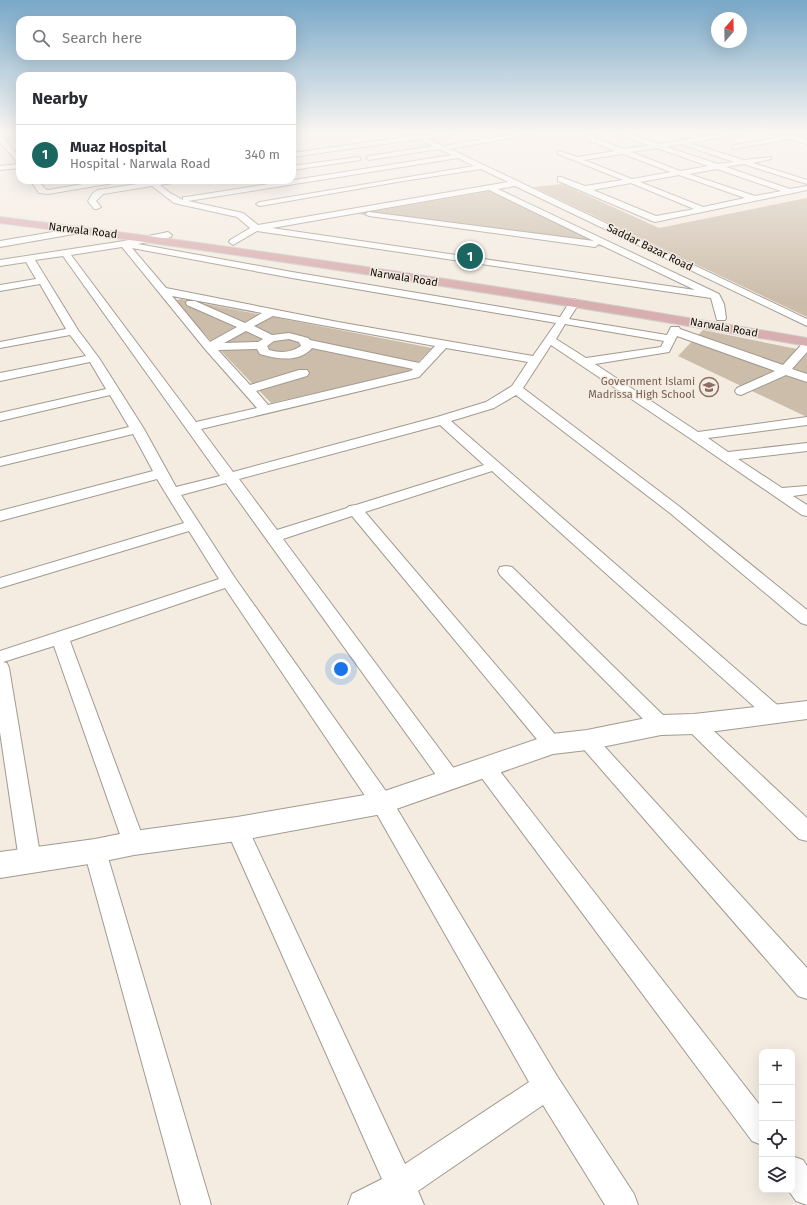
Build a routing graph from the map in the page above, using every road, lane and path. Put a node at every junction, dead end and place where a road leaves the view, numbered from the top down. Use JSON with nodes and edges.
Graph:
{"nodes":[{"id":1,"x":39,"y":187,"type":"edge"},
{"id":2,"x":66,"y":187,"type":"edge"},
{"id":3,"x":133,"y":187,"type":"edge"},
{"id":4,"x":158,"y":187,"type":"edge"},
{"id":5,"x":238,"y":187,"type":"edge"},
{"id":6,"x":259,"y":187,"type":"edge"},
{"id":7,"x":356,"y":187,"type":"edge"},
{"id":8,"x":494,"y":187,"type":"edge"},
{"id":9,"x":526,"y":187,"type":"edge"},
{"id":10,"x":580,"y":187,"type":"edge"},
{"id":11,"x":595,"y":187,"type":"edge"},
{"id":12,"x":648,"y":187,"type":"edge"},
{"id":13,"x":721,"y":187,"type":"edge"},
{"id":14,"x":776,"y":187,"type":"edge"},
{"id":15,"x":490,"y":188,"type":"junction"},
{"id":16,"x":807,"y":188,"type":"edge"},
{"id":17,"x":178,"y":189,"type":"dead end"},
{"id":18,"x":584,"y":189,"type":"junction"},
{"id":19,"x":243,"y":190,"type":"junction"},
{"id":20,"x":163,"y":191,"type":"junction"},
{"id":21,"x":790,"y":192,"type":"junction"},
{"id":22,"x":148,"y":194,"type":"dead end"},
{"id":23,"x":752,"y":198,"type":"junction"},
{"id":24,"x":177,"y":200,"type":"junction"},
{"id":25,"x":260,"y":204,"type":"junction"},
{"id":26,"x":97,"y":207,"type":"dead end"},
{"id":27,"x":273,"y":209,"type":"dead end"},
{"id":28,"x":702,"y":209,"type":"junction"},
{"id":29,"x":353,"y":212,"type":"junction"},
{"id":30,"x":0,"y":214,"type":"edge"},
{"id":31,"x":0,"y":220,"type":"edge"},
{"id":32,"x":256,"y":228,"type":"junction"},
{"id":33,"x":82,"y":230,"type":"junction"},
{"id":34,"x":168,"y":234,"type":"junction"},
{"id":35,"x":149,"y":239,"type":"junction"},
{"id":36,"x":232,"y":242,"type":"junction"},
{"id":37,"x":0,"y":244,"type":"edge"},
{"id":38,"x":124,"y":244,"type":"junction"},
{"id":39,"x":611,"y":246,"type":"junction"},
{"id":40,"x":65,"y":253,"type":"junction"},
{"id":41,"x":29,"y":258,"type":"junction"},
{"id":42,"x":0,"y":263,"type":"edge"},
{"id":43,"x":42,"y":281,"type":"junction"},
{"id":44,"x":0,"y":288,"type":"edge"},
{"id":45,"x":164,"y":291,"type":"junction"},
{"id":46,"x":714,"y":296,"type":"junction"},
{"id":47,"x":574,"y":302,"type":"junction"},
{"id":48,"x":272,"y":312,"type":"junction"},
{"id":49,"x":721,"y":318,"type":"junction"},
{"id":50,"x":561,"y":320,"type":"junction"},
{"id":51,"x":807,"y":323,"type":"edge"},
{"id":52,"x":338,"y":325,"type":"junction"},
{"id":53,"x":244,"y":327,"type":"junction"},
{"id":54,"x":675,"y":330,"type":"junction"},
{"id":55,"x":73,"y":331,"type":"junction"},
{"id":56,"x":807,"y":332,"type":"edge"},
{"id":57,"x":309,"y":337,"type":"junction"},
{"id":58,"x":271,"y":338,"type":"junction"},
{"id":59,"x":549,"y":339,"type":"junction"},
{"id":60,"x":807,"y":342,"type":"edge"},
{"id":61,"x":443,"y":344,"type":"junction"},
{"id":62,"x":0,"y":345,"type":"edge"},
{"id":63,"x":261,"y":345,"type":"junction"},
{"id":64,"x":807,"y":345,"type":"edge"},
{"id":65,"x":209,"y":347,"type":"junction"},
{"id":66,"x":285,"y":355,"type":"junction"},
{"id":67,"x":93,"y":358,"type":"junction"},
{"id":68,"x":535,"y":360,"type":"junction"},
{"id":69,"x":584,"y":362,"type":"junction"},
{"id":70,"x":422,"y":367,"type":"junction"},
{"id":71,"x":784,"y":370,"type":"junction"},
{"id":72,"x":303,"y":373,"type":"junction"},
{"id":73,"x":0,"y":377,"type":"edge"},
{"id":74,"x":807,"y":378,"type":"edge"},
{"id":75,"x":516,"y":389,"type":"junction"},
{"id":76,"x":248,"y":390,"type":"junction"},
{"id":77,"x":113,"y":391,"type":"junction"},
{"id":78,"x":741,"y":391,"type":"dead end"},
{"id":79,"x":324,"y":395,"type":"junction"},
{"id":80,"x":265,"y":409,"type":"junction"},
{"id":81,"x":0,"y":417,"type":"edge"},
{"id":82,"x":442,"y":420,"type":"junction"},
{"id":83,"x":807,"y":421,"type":"edge"},
{"id":84,"x":193,"y":426,"type":"junction"},
{"id":85,"x":137,"y":429,"type":"junction"},
{"id":86,"x":696,"y":436,"type":"junction"},
{"id":87,"x":807,"y":447,"type":"edge"},
{"id":88,"x":725,"y":456,"type":"junction"},
{"id":89,"x":0,"y":462,"type":"edge"},
{"id":90,"x":494,"y":466,"type":"junction"},
{"id":91,"x":162,"y":473,"type":"junction"},
{"id":92,"x":230,"y":478,"type":"junction"},
{"id":93,"x":807,"y":490,"type":"edge"},
{"id":94,"x":172,"y":493,"type":"junction"},
{"id":95,"x":780,"y":493,"type":"junction"},
{"id":96,"x":354,"y":509,"type":"junction"},
{"id":97,"x":807,"y":512,"type":"edge"},
{"id":98,"x":0,"y":516,"type":"edge"},
{"id":99,"x":194,"y":525,"type":"junction"},
{"id":100,"x":272,"y":537,"type":"junction"},
{"id":101,"x":506,"y":571,"type":"dead end"},
{"id":102,"x":229,"y":581,"type":"junction"},
{"id":103,"x":0,"y":583,"type":"edge"},
{"id":104,"x":807,"y":619,"type":"edge"},
{"id":105,"x":60,"y":638,"type":"junction"},
{"id":106,"x":0,"y":657,"type":"edge"},
{"id":107,"x":0,"y":668,"type":"edge"},
{"id":108,"x":797,"y":714,"type":"edge"},
{"id":109,"x":694,"y":724,"type":"junction"},
{"id":110,"x":661,"y":725,"type":"junction"},
{"id":111,"x":587,"y":740,"type":"junction"},
{"id":112,"x":552,"y":744,"type":"junction"},
{"id":113,"x":485,"y":767,"type":"junction"},
{"id":114,"x":451,"y":780,"type":"junction"},
{"id":115,"x":382,"y":803,"type":"junction"},
{"id":116,"x":237,"y":829,"type":"junction"},
{"id":117,"x":807,"y":832,"type":"edge"},
{"id":118,"x":134,"y":843,"type":"junction"},
{"id":119,"x":96,"y":851,"type":"junction"},
{"id":120,"x":30,"y":860,"type":"junction"},
{"id":121,"x":0,"y":864,"type":"edge"},
{"id":122,"x":807,"y":987,"type":"edge"},
{"id":123,"x":547,"y":1086,"type":"junction"},
{"id":124,"x":759,"y":1127,"type":"edge"},
{"id":125,"x":795,"y":1175,"type":"edge"},
{"id":126,"x":807,"y":1190,"type":"edge"},
{"id":127,"x":405,"y":1195,"type":"edge"},
{"id":128,"x":196,"y":1205,"type":"edge"},
{"id":129,"x":363,"y":1205,"type":"edge"},
{"id":130,"x":623,"y":1205,"type":"edge"}],
"edges":[{"from":1,"to":2,"type":"street"},
{"from":3,"to":26,"type":"street"},
{"from":4,"to":20,"type":"street"},
{"from":5,"to":19,"type":"street"},
{"from":6,"to":19,"type":"street"},
{"from":7,"to":25,"type":"street"},
{"from":8,"to":15,"type":"street"},
{"from":9,"to":51,"type":"street","name":"Saddar Bazar Road"},
{"from":10,"to":18,"type":"street"},
{"from":11,"to":18,"type":"street"},
{"from":12,"to":28,"type":"street"},
{"from":13,"to":23,"type":"street"},
{"from":14,"to":21,"type":"street"},
{"from":15,"to":29,"type":"street"},
{"from":15,"to":39,"type":"street"},
{"from":16,"to":21,"type":"street"},
{"from":17,"to":20,"type":"street"},
{"from":18,"to":28,"type":"street"},
{"from":19,"to":24,"type":"street"},
{"from":19,"to":25,"type":"street"},
{"from":20,"to":22,"type":"street"},
{"from":20,"to":24,"type":"street"},
{"from":21,"to":23,"type":"street"},
{"from":23,"to":28,"type":"street"},
{"from":24,"to":32,"type":"street"},
{"from":25,"to":27,"type":"street"},
{"from":29,"to":32,"type":"street"},
{"from":29,"to":39,"type":"street"},
{"from":30,"to":34,"type":"main road","name":"Narwala Road"},
{"from":31,"to":33,"type":"main road","name":"Narwala Road"},
{"from":32,"to":36,"type":"street"},
{"from":32,"to":46,"type":"street"},
{"from":33,"to":35,"type":"main road","name":"Narwala Road"},
{"from":33,"to":37,"type":"street"},
{"from":34,"to":35,"type":"street"},
{"from":34,"to":36,"type":"main road","name":"Narwala Road"},
{"from":35,"to":38,"type":"street"},
{"from":35,"to":47,"type":"main road","name":"Narwala Road"},
{"from":36,"to":49,"type":"main road","name":"Narwala Road"},
{"from":38,"to":40,"type":"street"},
{"from":38,"to":45,"type":"street"},
{"from":38,"to":50,"type":"street"},
{"from":39,"to":46,"type":"street"},
{"from":40,"to":41,"type":"street"},
{"from":40,"to":84,"type":"street"},
{"from":41,"to":42,"type":"street"},
{"from":41,"to":43,"type":"street"},
{"from":43,"to":44,"type":"street"},
{"from":43,"to":55,"type":"street"},
{"from":45,"to":48,"type":"street"},
{"from":45,"to":53,"type":"street"},
{"from":45,"to":65,"type":"street"},
{"from":46,"to":49,"type":"street"},
{"from":47,"to":50,"type":"street"},
{"from":47,"to":54,"type":"main road","name":"Narwala Road"},
{"from":48,"to":52,"type":"street"},
{"from":48,"to":53,"type":"street"},
{"from":49,"to":56,"type":"main road","name":"Narwala Road"},
{"from":50,"to":54,"type":"street"},
{"from":50,"to":59,"type":"street"},
{"from":52,"to":57,"type":"street"},
{"from":52,"to":61,"type":"street"},
{"from":53,"to":58,"type":"street"},
{"from":53,"to":65,"type":"street"},
{"from":54,"to":60,"type":"main road","name":"Narwala Road"},
{"from":54,"to":69,"type":"street"},
{"from":54,"to":71,"type":"street"},
{"from":55,"to":62,"type":"street"},
{"from":55,"to":67,"type":"street"},
{"from":57,"to":58,"type":"street"},
{"from":57,"to":66,"type":"street"},
{"from":57,"to":70,"type":"street"},
{"from":58,"to":63,"type":"street"},
{"from":59,"to":68,"type":"street"},
{"from":59,"to":69,"type":"street"},
{"from":61,"to":68,"type":"street"},
{"from":61,"to":70,"type":"street"},
{"from":63,"to":65,"type":"street"},
{"from":63,"to":66,"type":"street"},
{"from":64,"to":71,"type":"street"},
{"from":65,"to":76,"type":"street"},
{"from":66,"to":72,"type":"street"},
{"from":67,"to":73,"type":"street"},
{"from":67,"to":77,"type":"street"},
{"from":68,"to":75,"type":"street"},
{"from":69,"to":86,"type":"street"},
{"from":70,"to":79,"type":"street"},
{"from":71,"to":74,"type":"street"},
{"from":71,"to":78,"type":"street"},
{"from":72,"to":76,"type":"street"},
{"from":72,"to":79,"type":"street"},
{"from":75,"to":82,"type":"street"},
{"from":75,"to":104,"type":"street"},
{"from":76,"to":80,"type":"street"},
{"from":77,"to":81,"type":"street"},
{"from":77,"to":85,"type":"street"},
{"from":79,"to":80,"type":"street"},
{"from":80,"to":84,"type":"street"},
{"from":82,"to":90,"type":"street"},
{"from":82,"to":92,"type":"street"},
{"from":83,"to":86,"type":"street"},
{"from":84,"to":92,"type":"street"},
{"from":85,"to":89,"type":"street"},
{"from":85,"to":91,"type":"street"},
{"from":86,"to":88,"type":"street"},
{"from":87,"to":88,"type":"street"},
{"from":88,"to":95,"type":"street"},
{"from":90,"to":96,"type":"street"},
{"from":90,"to":108,"type":"street"},
{"from":91,"to":94,"type":"street"},
{"from":91,"to":98,"type":"street"},
{"from":92,"to":94,"type":"street"},
{"from":92,"to":100,"type":"street"},
{"from":93,"to":95,"type":"street"},
{"from":94,"to":99,"type":"street"},
{"from":95,"to":97,"type":"street"},
{"from":96,"to":100,"type":"street"},
{"from":96,"to":112,"type":"street"},
{"from":99,"to":102,"type":"street"},
{"from":99,"to":103,"type":"street"},
{"from":100,"to":114,"type":"street"},
{"from":101,"to":110,"type":"street"},
{"from":102,"to":105,"type":"street"},
{"from":102,"to":115,"type":"street"},
{"from":105,"to":106,"type":"street"},
{"from":105,"to":118,"type":"street"},
{"from":107,"to":120,"type":"street"},
{"from":108,"to":109,"type":"street"},
{"from":109,"to":110,"type":"street"},
{"from":109,"to":117,"type":"street"},
{"from":110,"to":111,"type":"street"},
{"from":111,"to":112,"type":"street"},
{"from":111,"to":122,"type":"street"},
{"from":112,"to":113,"type":"street"},
{"from":113,"to":114,"type":"street"},
{"from":113,"to":124,"type":"street"},
{"from":114,"to":115,"type":"street"},
{"from":115,"to":116,"type":"street"},
{"from":115,"to":123,"type":"street"},
{"from":116,"to":118,"type":"street"},
{"from":116,"to":127,"type":"street"},
{"from":118,"to":119,"type":"street"},
{"from":119,"to":120,"type":"street"},
{"from":119,"to":128,"type":"street"},
{"from":120,"to":121,"type":"street"},
{"from":123,"to":127,"type":"street"},
{"from":123,"to":130,"type":"street"},
{"from":125,"to":126,"type":"street"},
{"from":127,"to":129,"type":"street"}]}
